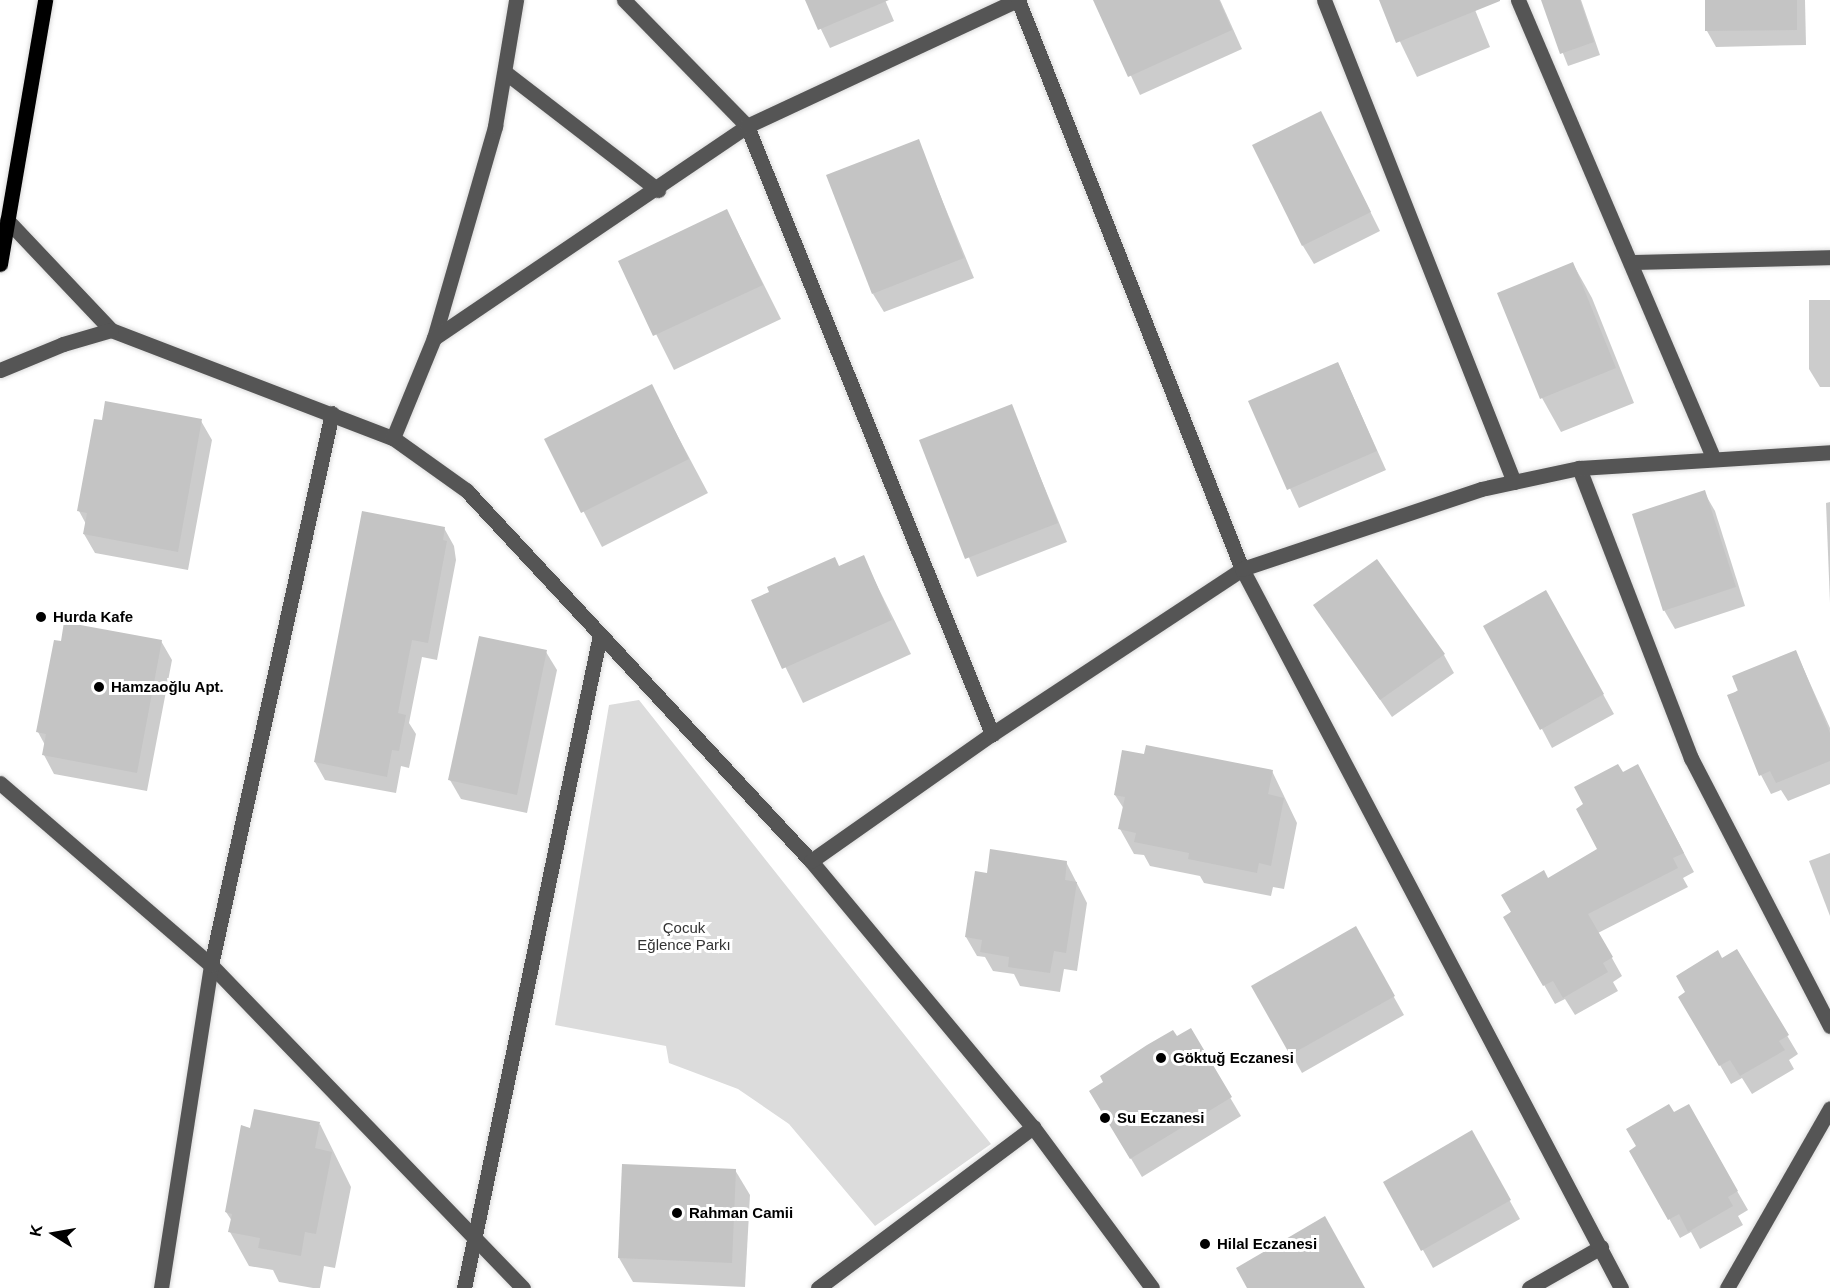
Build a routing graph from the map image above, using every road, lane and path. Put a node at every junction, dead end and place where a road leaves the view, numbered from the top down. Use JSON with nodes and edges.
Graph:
{"nodes":[{"id":1,"x":45,"y":0,"type":"edge"},
{"id":2,"x":516,"y":0,"type":"edge"},
{"id":3,"x":624,"y":0,"type":"edge"},
{"id":4,"x":1017,"y":0,"type":"edge"},
{"id":5,"x":1324,"y":0,"type":"edge"},
{"id":6,"x":1518,"y":0,"type":"edge"},
{"id":7,"x":506,"y":72,"type":"junction"},
{"id":8,"x":747,"y":126,"type":"junction"},
{"id":9,"x":658,"y":190,"type":"junction"},
{"id":10,"x":7,"y":220,"type":"junction"},
{"id":11,"x":1830,"y":257,"type":"edge"},
{"id":12,"x":1631,"y":262,"type":"junction"},
{"id":13,"x":0,"y":264,"type":"edge"},
{"id":14,"x":111,"y":330,"type":"junction"},
{"id":15,"x":434,"y":338,"type":"junction"},
{"id":16,"x":0,"y":370,"type":"edge"},
{"id":17,"x":332,"y":413,"type":"junction"},
{"id":18,"x":393,"y":438,"type":"junction"},
{"id":19,"x":1830,"y":452,"type":"edge"},
{"id":20,"x":1713,"y":457,"type":"junction"},
{"id":21,"x":1579,"y":468,"type":"junction"},
{"id":22,"x":1514,"y":482,"type":"junction"},
{"id":23,"x":1242,"y":569,"type":"junction"},
{"id":24,"x":600,"y":635,"type":"junction"},
{"id":25,"x":992,"y":735,"type":"junction"},
{"id":26,"x":0,"y":783,"type":"edge"},
{"id":27,"x":811,"y":861,"type":"junction"},
{"id":28,"x":211,"y":965,"type":"junction"},
{"id":29,"x":1830,"y":1026,"type":"edge"},
{"id":30,"x":1830,"y":1108,"type":"edge"},
{"id":31,"x":1033,"y":1127,"type":"junction"},
{"id":32,"x":473,"y":1237,"type":"junction"},
{"id":33,"x":1601,"y":1247,"type":"junction"},
{"id":34,"x":161,"y":1288,"type":"edge"},
{"id":35,"x":464,"y":1288,"type":"edge"},
{"id":36,"x":523,"y":1288,"type":"edge"},
{"id":37,"x":818,"y":1288,"type":"edge"},
{"id":38,"x":1152,"y":1288,"type":"edge"},
{"id":39,"x":1528,"y":1288,"type":"edge"},
{"id":40,"x":1621,"y":1288,"type":"edge"},
{"id":41,"x":1727,"y":1288,"type":"edge"}],
"edges":[{"from":1,"to":10,"type":"main road"},
{"from":2,"to":7,"type":"street"},
{"from":3,"to":8,"type":"street"},
{"from":4,"to":8,"type":"street"},
{"from":4,"to":23,"type":"street"},
{"from":5,"to":22,"type":"street"},
{"from":6,"to":12,"type":"street"},
{"from":7,"to":9,"type":"street"},
{"from":7,"to":15,"type":"street"},
{"from":8,"to":9,"type":"street"},
{"from":8,"to":25,"type":"street"},
{"from":9,"to":15,"type":"street"},
{"from":10,"to":13,"type":"main road"},
{"from":10,"to":14,"type":"street"},
{"from":11,"to":12,"type":"street"},
{"from":12,"to":20,"type":"street"},
{"from":14,"to":16,"type":"street"},
{"from":14,"to":17,"type":"street"},
{"from":15,"to":18,"type":"street"},
{"from":17,"to":18,"type":"street"},
{"from":17,"to":28,"type":"street"},
{"from":18,"to":24,"type":"street"},
{"from":19,"to":20,"type":"street"},
{"from":20,"to":21,"type":"street"},
{"from":21,"to":22,"type":"street"},
{"from":21,"to":29,"type":"street"},
{"from":22,"to":23,"type":"street"},
{"from":23,"to":25,"type":"street"},
{"from":23,"to":33,"type":"street"},
{"from":24,"to":27,"type":"street"},
{"from":24,"to":32,"type":"street"},
{"from":25,"to":27,"type":"street"},
{"from":26,"to":28,"type":"street"},
{"from":27,"to":31,"type":"street"},
{"from":28,"to":32,"type":"street"},
{"from":28,"to":34,"type":"street"},
{"from":30,"to":41,"type":"street"},
{"from":31,"to":37,"type":"street"},
{"from":31,"to":38,"type":"street"},
{"from":32,"to":35,"type":"street"},
{"from":32,"to":36,"type":"street"},
{"from":33,"to":39,"type":"street"},
{"from":33,"to":40,"type":"street"}]}
